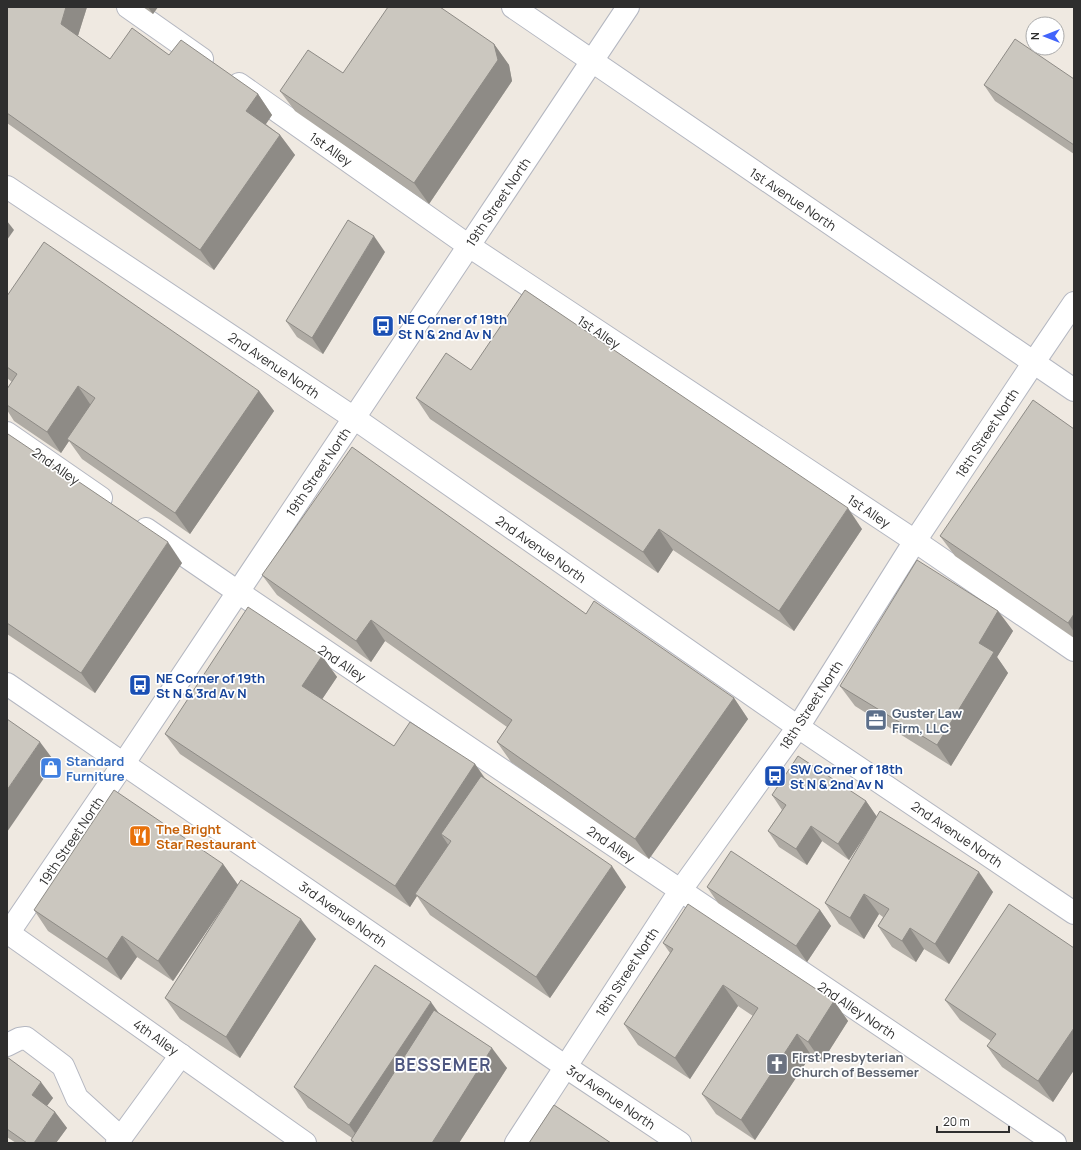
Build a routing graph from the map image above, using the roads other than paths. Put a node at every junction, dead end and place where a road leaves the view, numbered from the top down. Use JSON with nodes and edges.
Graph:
{"nodes":[{"id":1,"x":128,"y":7,"type":"edge"},
{"id":2,"x":513,"y":7,"type":"edge"},
{"id":3,"x":628,"y":7,"type":"edge"},
{"id":4,"x":592,"y":62,"type":"junction"},
{"id":5,"x":7,"y":187,"type":"edge"},
{"id":6,"x":469,"y":246,"type":"junction"},
{"id":7,"x":1074,"y":303,"type":"edge"},
{"id":8,"x":1034,"y":362,"type":"junction"},
{"id":9,"x":1074,"y":390,"type":"edge"},
{"id":10,"x":354,"y":418,"type":"junction"},
{"id":11,"x":7,"y":433,"type":"edge"},
{"id":12,"x":915,"y":541,"type":"junction"},
{"id":13,"x":238,"y":592,"type":"junction"},
{"id":14,"x":1074,"y":650,"type":"edge"},
{"id":15,"x":7,"y":684,"type":"edge"},
{"id":16,"x":798,"y":727,"type":"junction"},
{"id":17,"x":124,"y":763,"type":"junction"},
{"id":18,"x":680,"y":891,"type":"junction"},
{"id":19,"x":1074,"y":913,"type":"edge"},
{"id":20,"x":7,"y":933,"type":"edge"},
{"id":21,"x":7,"y":1045,"type":"edge"},
{"id":22,"x":181,"y":1055,"type":"junction"},
{"id":23,"x":566,"y":1067,"type":"junction"},
{"id":24,"x":119,"y":1140,"type":"edge"},
{"id":25,"x":305,"y":1143,"type":"edge"},
{"id":26,"x":516,"y":1143,"type":"edge"},
{"id":27,"x":680,"y":1143,"type":"edge"},
{"id":28,"x":1055,"y":1143,"type":"edge"}],
"edges":[{"from":1,"to":6,"type":"street","name":"1st Alley"},
{"from":2,"to":4,"type":"street","name":"1st Avenue North"},
{"from":3,"to":4,"type":"street","name":"19th Street North"},
{"from":4,"to":6,"type":"street","name":"19th Street North"},
{"from":4,"to":8,"type":"street","name":"1st Avenue North"},
{"from":5,"to":10,"type":"street","name":"2nd Avenue North"},
{"from":6,"to":10,"type":"street","name":"19th Street North"},
{"from":6,"to":12,"type":"street","name":"1st Alley"},
{"from":7,"to":8,"type":"street","name":"18th Street North"},
{"from":8,"to":9,"type":"street","name":"1st Avenue North"},
{"from":8,"to":12,"type":"street","name":"18th Street North"},
{"from":10,"to":13,"type":"street","name":"19th Street North"},
{"from":10,"to":16,"type":"street","name":"2nd Avenue North"},
{"from":11,"to":13,"type":"street","name":"2nd Alley"},
{"from":12,"to":14,"type":"street","name":"1st Alley"},
{"from":12,"to":16,"type":"street","name":"18th Street North"},
{"from":13,"to":17,"type":"street","name":"19th Street North"},
{"from":13,"to":18,"type":"street","name":"2nd Alley"},
{"from":15,"to":17,"type":"street","name":"3rd Avenue North"},
{"from":16,"to":18,"type":"street","name":"18th Street North"},
{"from":16,"to":19,"type":"street","name":"2nd Avenue North"},
{"from":17,"to":20,"type":"street","name":"19th Street North"},
{"from":17,"to":23,"type":"street","name":"3rd Avenue North"},
{"from":18,"to":23,"type":"street","name":"18th Street North"},
{"from":18,"to":28,"type":"street","name":"2nd Alley North"},
{"from":20,"to":22,"type":"street","name":"4th Alley"},
{"from":21,"to":24,"type":"street"},
{"from":22,"to":24,"type":"street"},
{"from":22,"to":25,"type":"street","name":"4th Alley"},
{"from":23,"to":26,"type":"street","name":"18th Street North"},
{"from":23,"to":27,"type":"street","name":"3rd Avenue North"}]}
